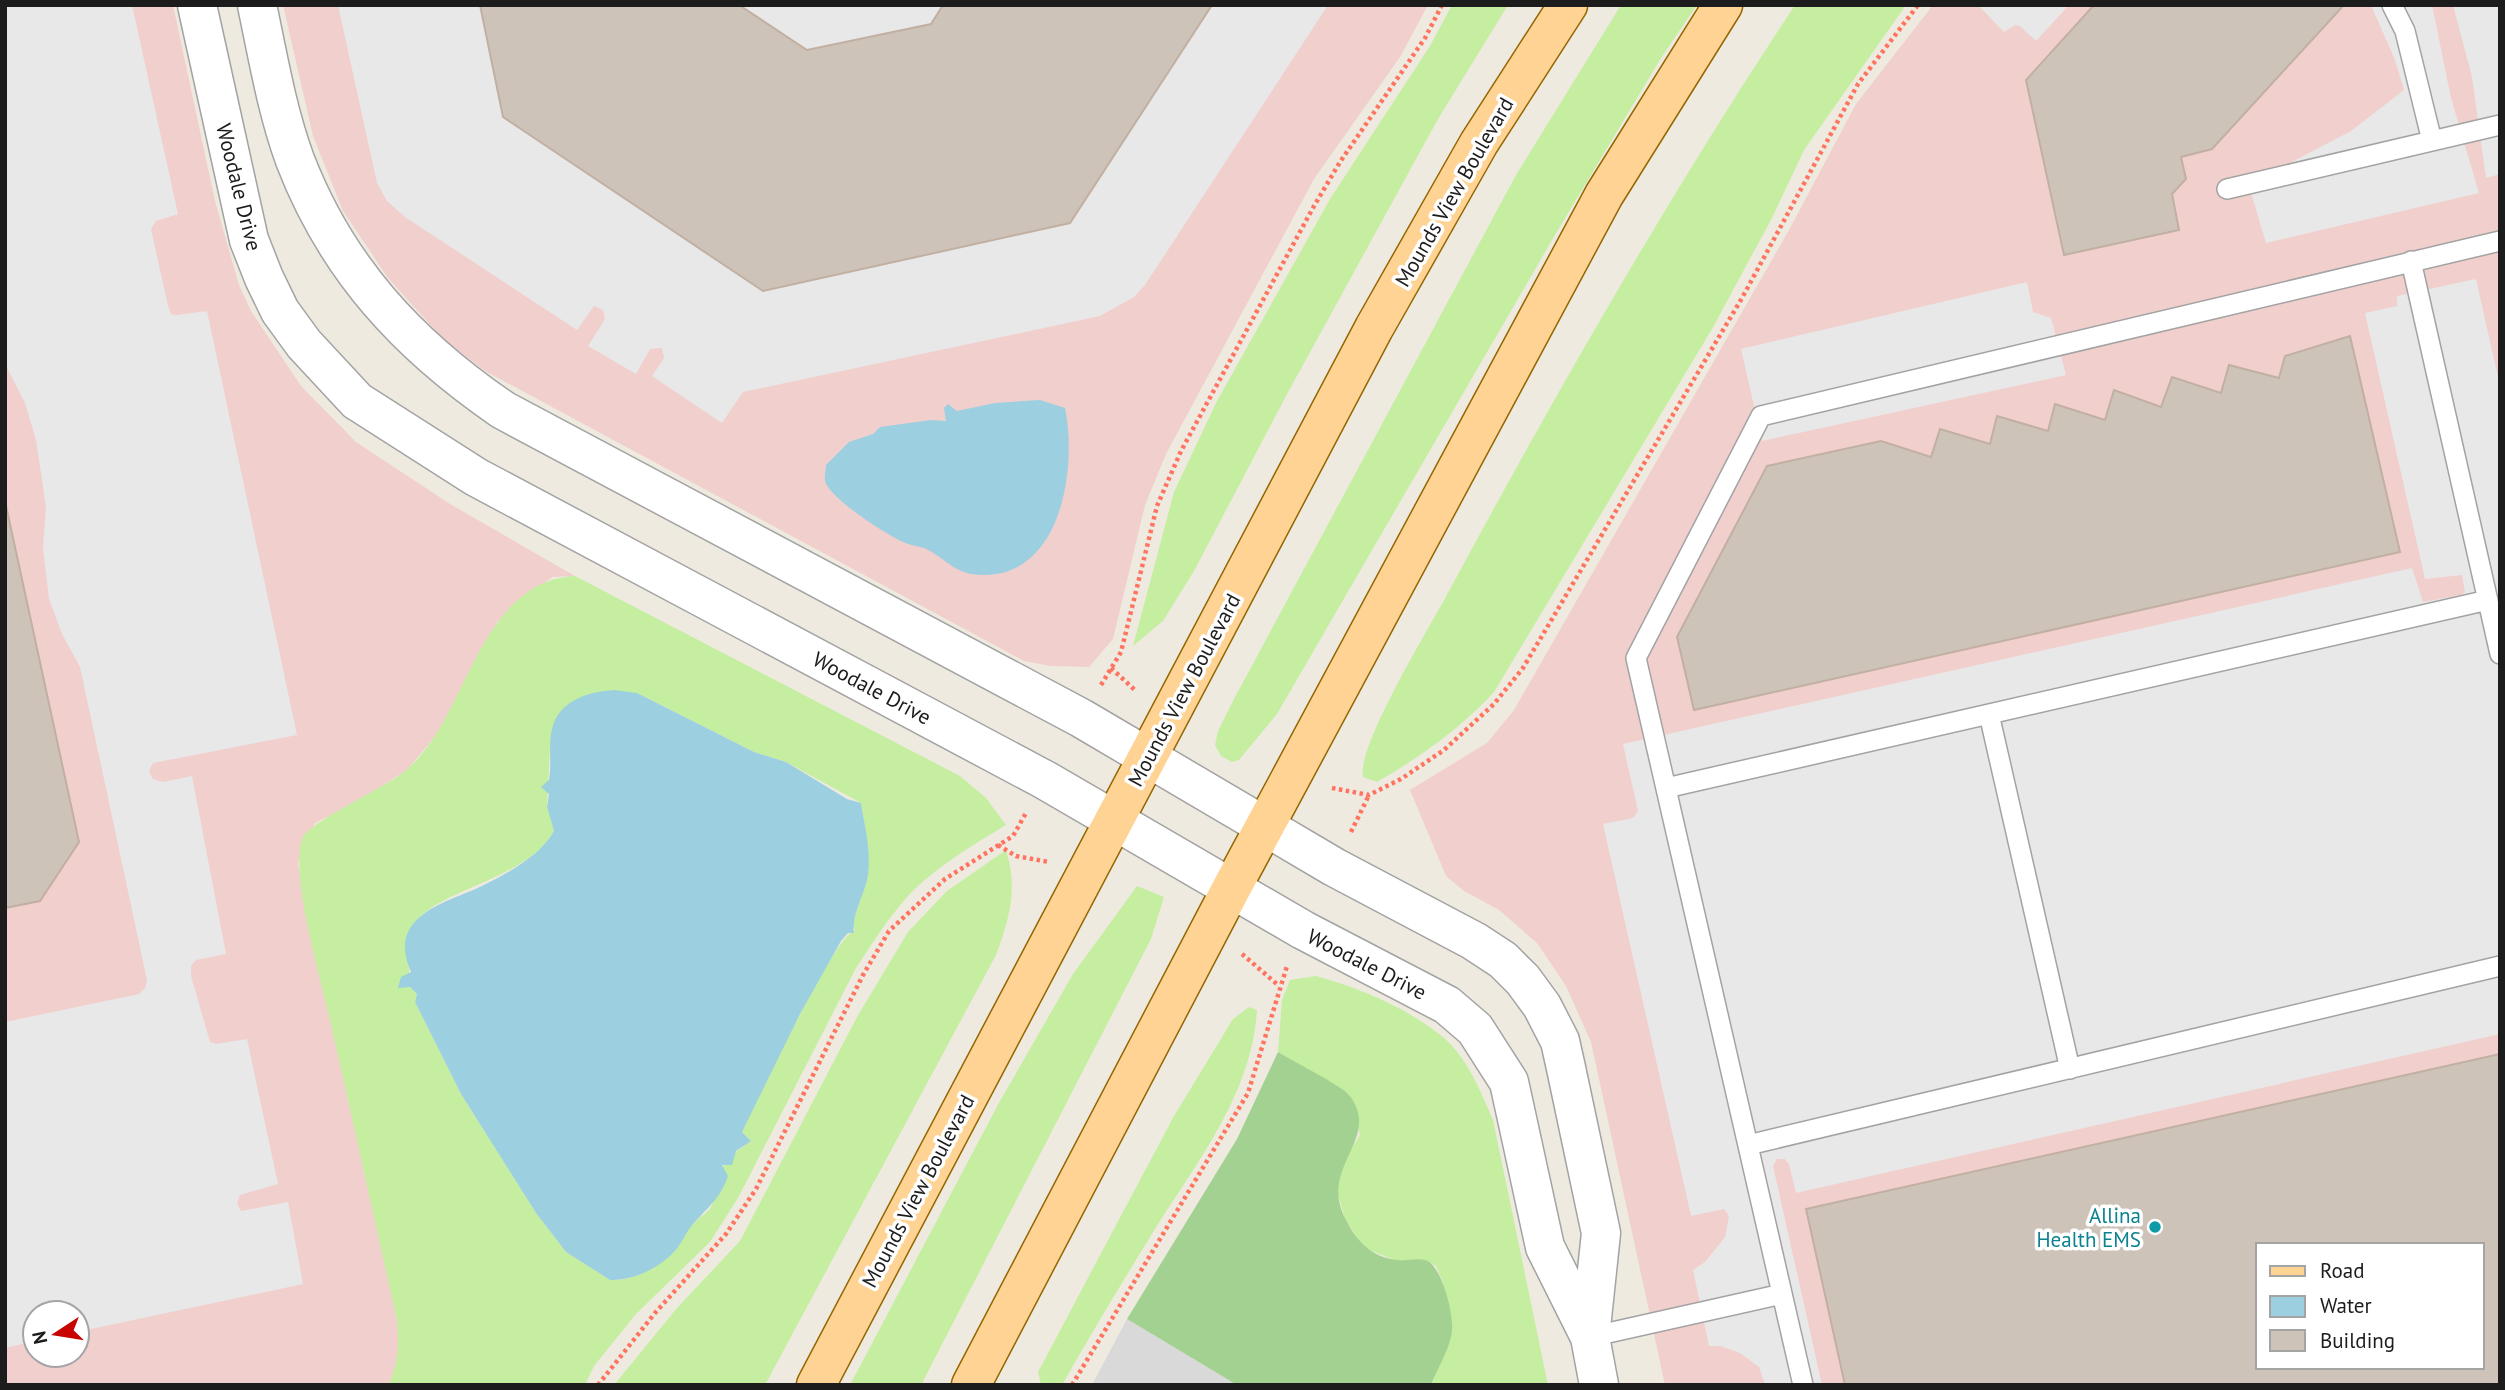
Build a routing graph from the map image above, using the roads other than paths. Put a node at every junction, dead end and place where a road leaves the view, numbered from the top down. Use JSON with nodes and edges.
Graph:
{"nodes":[{"id":1,"x":197,"y":5,"type":"edge"},
{"id":2,"x":257,"y":5,"type":"edge"},
{"id":3,"x":1536,"y":5,"type":"edge"},
{"id":4,"x":1568,"y":5,"type":"edge"},
{"id":5,"x":1723,"y":5,"type":"edge"},
{"id":6,"x":2392,"y":5,"type":"edge"},
{"id":7,"x":2500,"y":125,"type":"edge"},
{"id":8,"x":2432,"y":141,"type":"junction"},
{"id":9,"x":1479,"y":144,"type":"junction"},
{"id":10,"x":2227,"y":189,"type":"dead end"},
{"id":11,"x":2500,"y":241,"type":"edge"},
{"id":12,"x":2411,"y":261,"type":"junction"},
{"id":13,"x":2487,"y":600,"type":"junction"},
{"id":14,"x":2500,"y":653,"type":"edge"},
{"id":15,"x":1989,"y":714,"type":"junction"},
{"id":16,"x":1148,"y":758,"type":"junction"},
{"id":17,"x":1666,"y":788,"type":"junction"},
{"id":18,"x":1115,"y":821,"type":"junction"},
{"id":19,"x":1265,"y":826,"type":"junction"},
{"id":20,"x":1231,"y":889,"type":"junction"},
{"id":21,"x":2500,"y":966,"type":"edge"},
{"id":22,"x":2070,"y":1069,"type":"junction"},
{"id":23,"x":1748,"y":1145,"type":"junction"},
{"id":24,"x":1782,"y":1294,"type":"junction"},
{"id":25,"x":1590,"y":1337,"type":"junction"},
{"id":26,"x":816,"y":1385,"type":"edge"},
{"id":27,"x":971,"y":1385,"type":"edge"},
{"id":28,"x":1599,"y":1385,"type":"edge"},
{"id":29,"x":1802,"y":1385,"type":"edge"}],
"edges":[{"from":1,"to":18,"type":"street","name":"Woodale Drive"},
{"from":2,"to":16,"type":"street","name":"Woodale Drive"},
{"from":3,"to":9,"type":"main road"},
{"from":4,"to":9,"type":"main road","name":"Mounds View Boulevard"},
{"from":5,"to":19,"type":"main road"},
{"from":6,"to":8,"type":"lane"},
{"from":7,"to":8,"type":"lane"},
{"from":8,"to":10,"type":"lane"},
{"from":9,"to":16,"type":"main road","name":"Mounds View Boulevard"},
{"from":11,"to":12,"type":"lane"},
{"from":12,"to":13,"type":"lane"},
{"from":12,"to":17,"type":"lane"},
{"from":13,"to":14,"type":"lane"},
{"from":13,"to":15,"type":"lane"},
{"from":15,"to":17,"type":"lane"},
{"from":15,"to":22,"type":"lane"},
{"from":16,"to":18,"type":"main road","name":"Mounds View Boulevard"},
{"from":16,"to":19,"type":"street","name":"Woodale Drive"},
{"from":17,"to":23,"type":"lane"},
{"from":18,"to":20,"type":"street","name":"Woodale Drive"},
{"from":18,"to":26,"type":"main road","name":"Mounds View Boulevard"},
{"from":19,"to":20,"type":"main road"},
{"from":19,"to":25,"type":"street","name":"Woodale Drive"},
{"from":20,"to":25,"type":"street","name":"Woodale Drive"},
{"from":20,"to":27,"type":"main road"},
{"from":21,"to":22,"type":"lane"},
{"from":22,"to":23,"type":"lane"},
{"from":23,"to":24,"type":"lane"},
{"from":24,"to":25,"type":"lane"},
{"from":24,"to":29,"type":"lane"},
{"from":25,"to":28,"type":"street","name":"Woodale Drive"}]}
